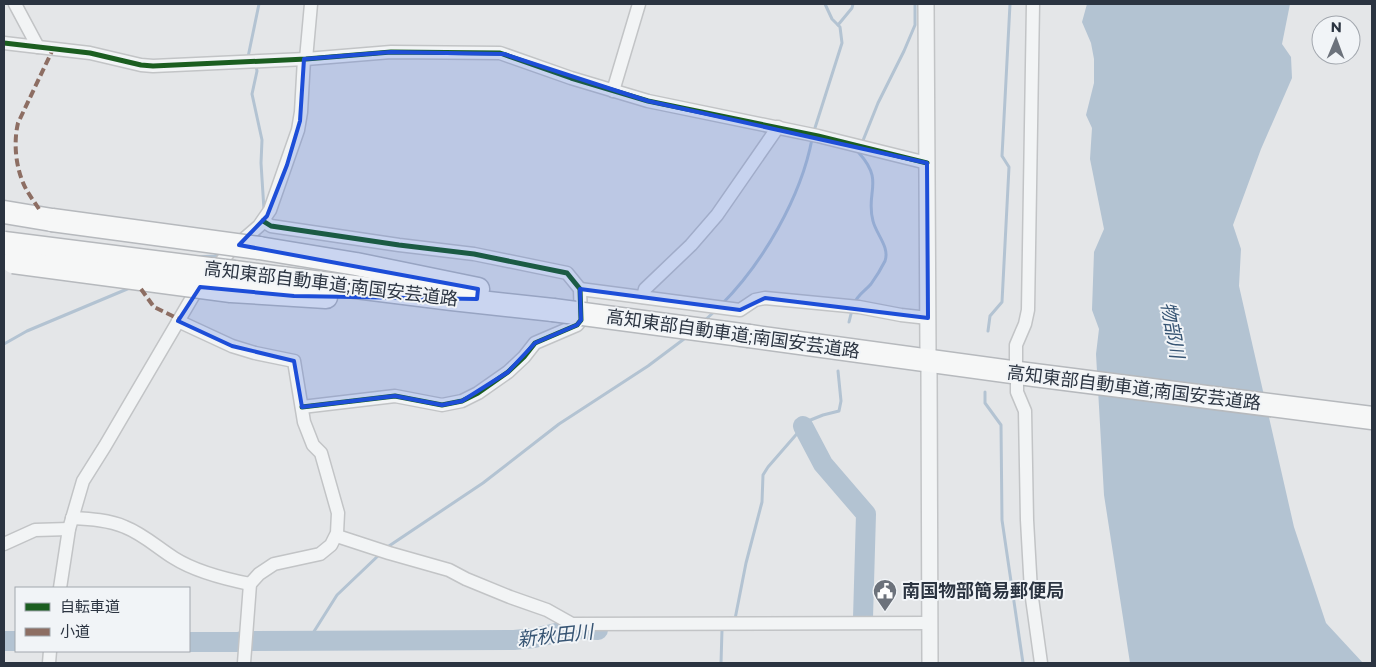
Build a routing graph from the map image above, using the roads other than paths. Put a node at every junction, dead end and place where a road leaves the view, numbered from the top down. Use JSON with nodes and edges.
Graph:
{"nodes":[{"id":1,"x":15,"y":4,"type":"edge"},
{"id":2,"x":311,"y":4,"type":"edge"},
{"id":3,"x":639,"y":4,"type":"edge"},
{"id":4,"x":926,"y":4,"type":"edge"},
{"id":5,"x":1033,"y":4,"type":"edge"},
{"id":6,"x":4,"y":44,"type":"edge"},
{"id":7,"x":38,"y":47,"type":"junction"},
{"id":8,"x":305,"y":59,"type":"junction"},
{"id":9,"x":613,"y":91,"type":"junction"},
{"id":10,"x":778,"y":127,"type":"junction"},
{"id":11,"x":927,"y":163,"type":"junction"},
{"id":12,"x":4,"y":205,"type":"edge"},
{"id":13,"x":4,"y":212,"type":"edge"},
{"id":14,"x":263,"y":221,"type":"junction"},
{"id":15,"x":254,"y":241,"type":"junction"},
{"id":16,"x":6,"y":259,"type":"edge"},
{"id":17,"x":580,"y":289,"type":"junction"},
{"id":18,"x":193,"y":296,"type":"junction"},
{"id":19,"x":643,"y":297,"type":"junction"},
{"id":20,"x":554,"y":310,"type":"junction"},
{"id":21,"x":928,"y":318,"type":"junction"},
{"id":22,"x":178,"y":321,"type":"junction"},
{"id":23,"x":928,"y":351,"type":"dead end"},
{"id":24,"x":929,"y":372,"type":"dead end"},
{"id":25,"x":1022,"y":374,"type":"junction"},
{"id":26,"x":302,"y":407,"type":"junction"},
{"id":27,"x":1372,"y":418,"type":"edge"},
{"id":28,"x":71,"y":523,"type":"junction"},
{"id":29,"x":337,"y":536,"type":"junction"},
{"id":30,"x":4,"y":544,"type":"edge"},
{"id":31,"x":250,"y":584,"type":"junction"},
{"id":32,"x":60,"y":587,"type":"edge"},
{"id":33,"x":930,"y":623,"type":"junction"},
{"id":34,"x":244,"y":663,"type":"edge"},
{"id":35,"x":930,"y":663,"type":"edge"},
{"id":36,"x":1041,"y":663,"type":"edge"}],
"edges":[{"from":1,"to":7,"type":"street"},
{"from":2,"to":8,"type":"street"},
{"from":3,"to":9,"type":"street"},
{"from":4,"to":11,"type":"street"},
{"from":5,"to":25,"type":"street"},
{"from":6,"to":7,"type":"street"},
{"from":7,"to":8,"type":"street"},
{"from":8,"to":9,"type":"street"},
{"from":8,"to":14,"type":"street"},
{"from":9,"to":10,"type":"street"},
{"from":10,"to":11,"type":"street"},
{"from":10,"to":19,"type":"street"},
{"from":11,"to":21,"type":"street"},
{"from":12,"to":15,"type":"street"},
{"from":13,"to":15,"type":"highway","bridge":true},
{"from":14,"to":15,"type":"street"},
{"from":14,"to":17,"type":"street"},
{"from":15,"to":18,"type":"street"},
{"from":15,"to":20,"type":"highway"},
{"from":16,"to":18,"type":"street"},
{"from":16,"to":20,"type":"highway","name":"高知東部自動車道;南国安芸道路","bridge":true},
{"from":17,"to":19,"type":"street"},
{"from":17,"to":26,"type":"street"},
{"from":18,"to":22,"type":"street"},
{"from":19,"to":21,"type":"street"},
{"from":20,"to":25,"type":"highway","name":"高知東部自動車道;南国安芸道路","bridge":true},
{"from":21,"to":23,"type":"street"},
{"from":22,"to":26,"type":"street"},
{"from":22,"to":28,"type":"street"},
{"from":24,"to":33,"type":"street"},
{"from":25,"to":27,"type":"highway","name":"高知東部自動車道;南国安芸道路"},
{"from":25,"to":36,"type":"street"},
{"from":26,"to":29,"type":"street"},
{"from":28,"to":30,"type":"street"},
{"from":28,"to":31,"type":"street"},
{"from":28,"to":32,"type":"street"},
{"from":29,"to":31,"type":"street"},
{"from":29,"to":33,"type":"street"},
{"from":31,"to":34,"type":"street"},
{"from":33,"to":35,"type":"street"}]}
